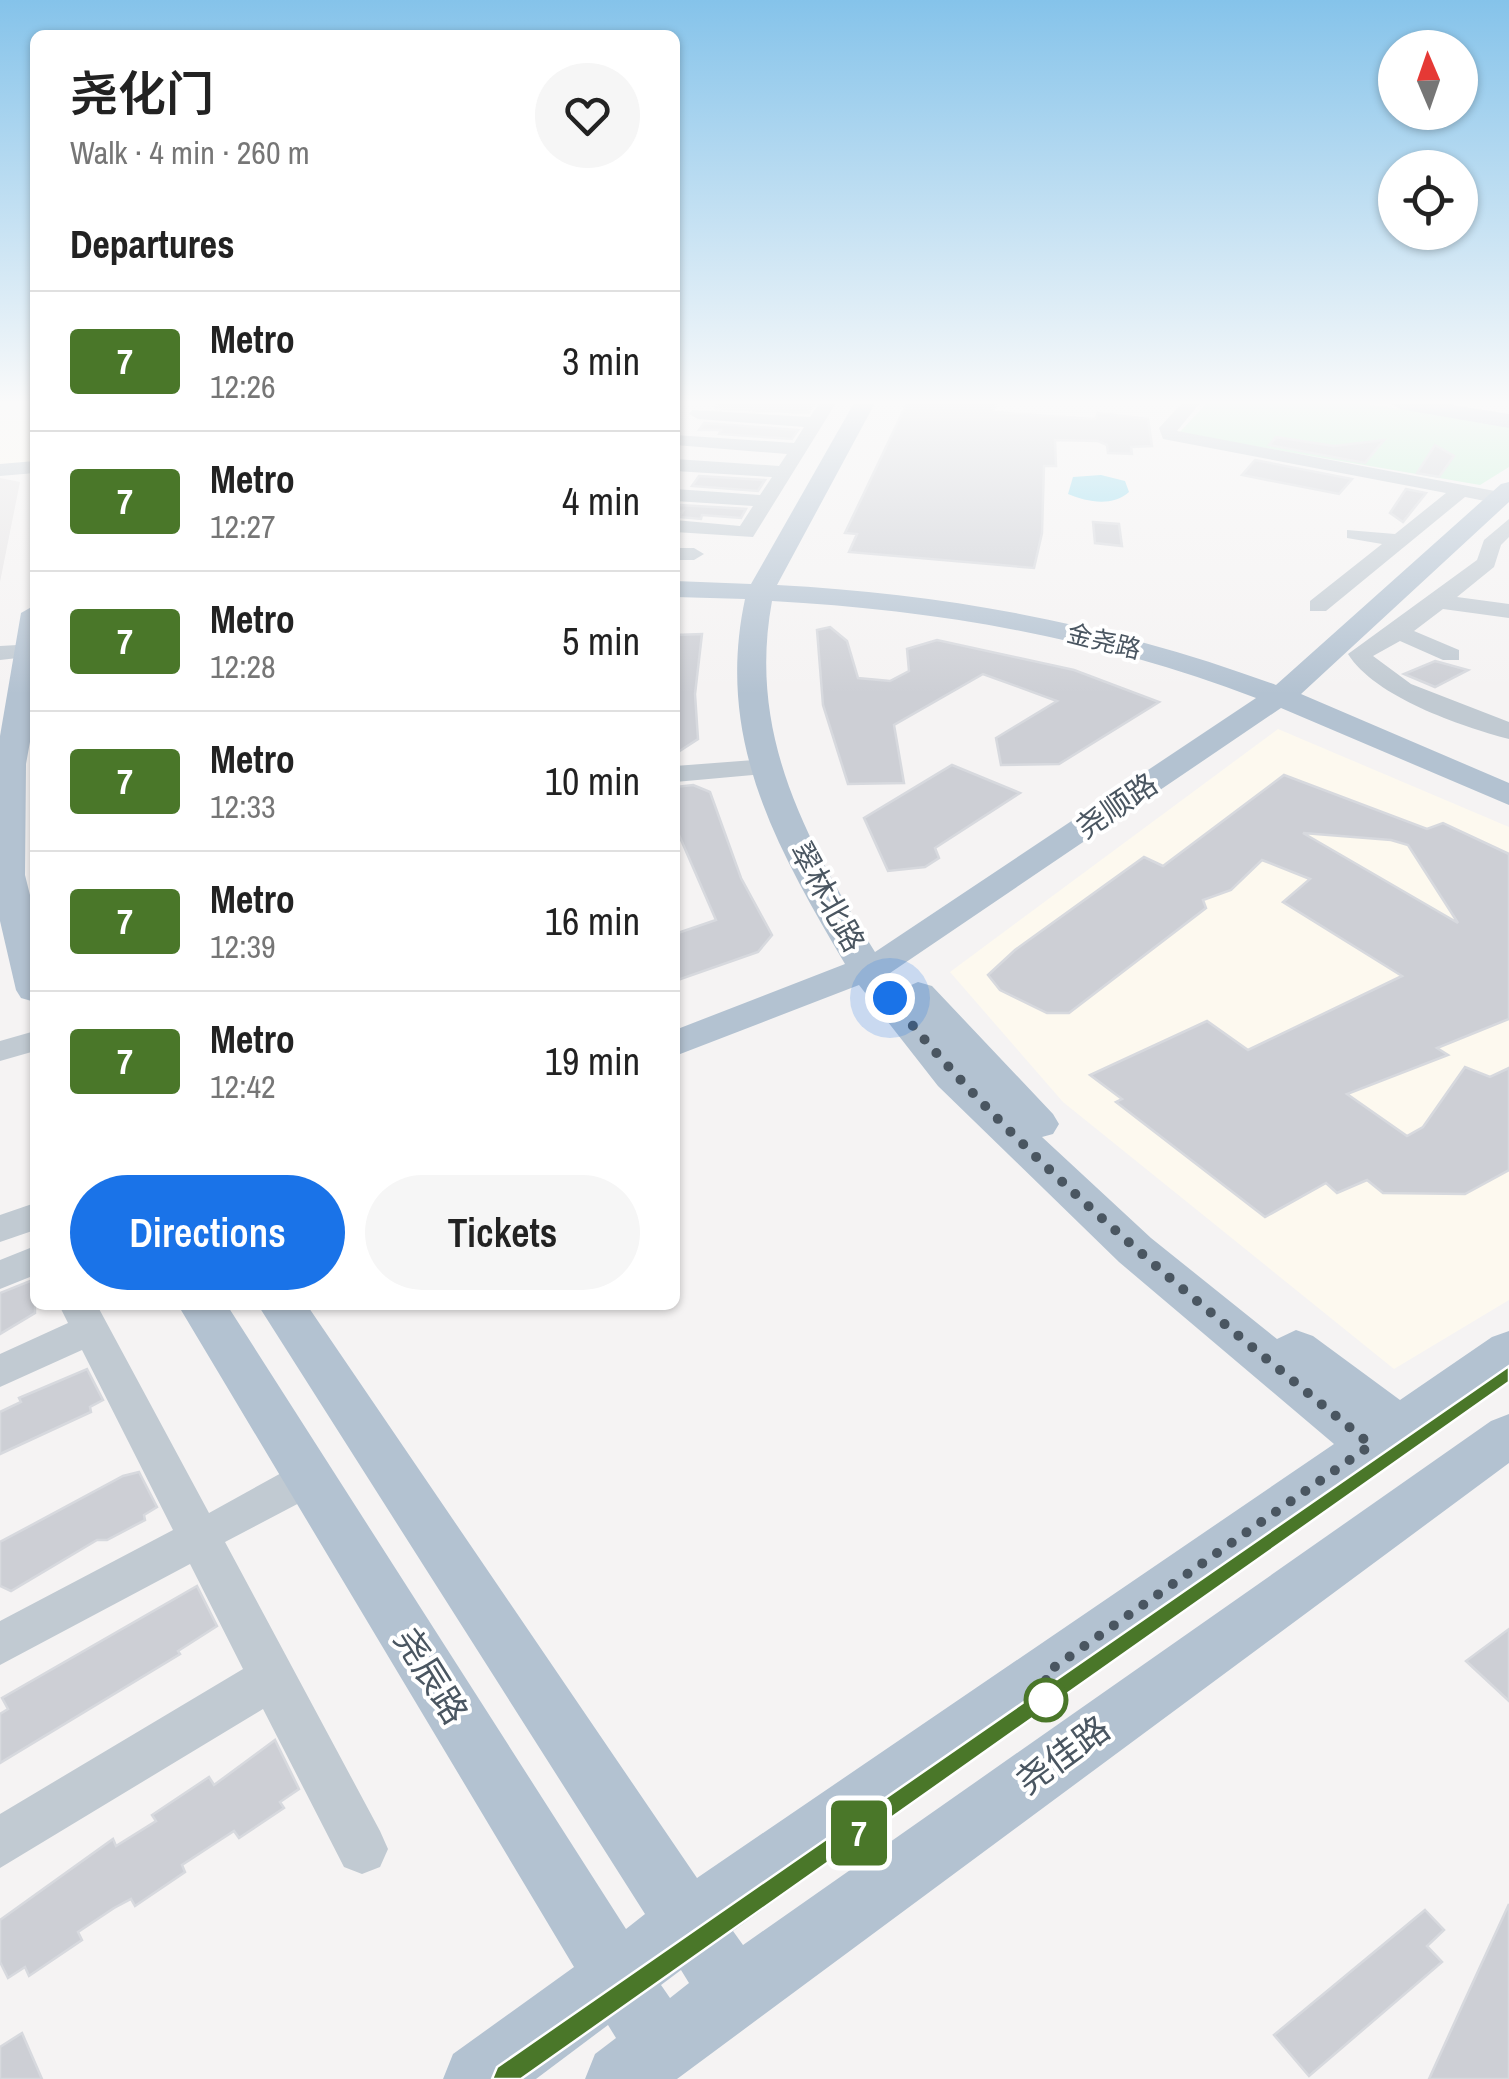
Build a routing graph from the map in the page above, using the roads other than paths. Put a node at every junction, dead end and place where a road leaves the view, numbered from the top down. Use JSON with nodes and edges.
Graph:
{"nodes":[{"id":1,"x":741,"y":500,"type":"edge"},
{"id":2,"x":816,"y":500,"type":"edge"},
{"id":3,"x":824,"y":500,"type":"edge"},
{"id":4,"x":1450,"y":500,"type":"edge"},
{"id":5,"x":1497,"y":500,"type":"edge"},
{"id":6,"x":767,"y":502,"type":"joint"},
{"id":7,"x":1509,"y":525,"type":"edge"},
{"id":8,"x":680,"y":526,"type":"edge"},
{"id":9,"x":1354,"y":534,"type":"dead end"},
{"id":10,"x":1400,"y":541,"type":"junction"},
{"id":11,"x":1499,"y":557,"type":"edge"},
{"id":12,"x":680,"y":576,"type":"edge"},
{"id":13,"x":773,"y":585,"type":"junction"},
{"id":14,"x":680,"y":589,"type":"edge"},
{"id":15,"x":1436,"y":601,"type":"junction"},
{"id":16,"x":1318,"y":606,"type":"dead end"},
{"id":17,"x":1509,"y":610,"type":"edge"},
{"id":18,"x":30,"y":615,"type":"edge"},
{"id":19,"x":0,"y":618,"type":"edge"},
{"id":20,"x":0,"y":632,"type":"edge"},
{"id":21,"x":1398,"y":632,"type":"junction"},
{"id":22,"x":25,"y":641,"type":"edge"},
{"id":23,"x":1451,"y":656,"type":"dead end"},
{"id":24,"x":1288,"y":690,"type":"junction"},
{"id":25,"x":1507,"y":727,"type":"edge"},
{"id":26,"x":766,"y":762,"type":"junction"},
{"id":27,"x":5,"y":764,"type":"edge"},
{"id":28,"x":680,"y":768,"type":"edge"},
{"id":29,"x":1509,"y":774,"type":"edge"},
{"id":30,"x":1509,"y":795,"type":"edge"},
{"id":31,"x":3,"y":876,"type":"edge"},
{"id":32,"x":878,"y":966,"type":"junction"},
{"id":33,"x":30,"y":972,"type":"edge"},
{"id":34,"x":30,"y":1042,"type":"edge"},
{"id":35,"x":680,"y":1042,"type":"edge"},
{"id":36,"x":0,"y":1051,"type":"edge"},
{"id":37,"x":30,"y":1218,"type":"edge"},
{"id":38,"x":0,"y":1230,"type":"edge"},
{"id":39,"x":30,"y":1262,"type":"edge"},
{"id":40,"x":0,"y":1275,"type":"edge"},
{"id":41,"x":205,"y":1310,"type":"edge"},
{"id":42,"x":285,"y":1310,"type":"edge"},
{"id":43,"x":84,"y":1317,"type":"edge"},
{"id":44,"x":1509,"y":1350,"type":"edge"},
{"id":45,"x":0,"y":1372,"type":"edge"},
{"id":46,"x":1384,"y":1435,"type":"junction"},
{"id":47,"x":1509,"y":1436,"type":"edge"},
{"id":48,"x":309,"y":1478,"type":"junction"},
{"id":49,"x":210,"y":1531,"type":"junction"},
{"id":50,"x":0,"y":1644,"type":"edge"},
{"id":51,"x":273,"y":1677,"type":"junction"},
{"id":52,"x":0,"y":1843,"type":"edge"},
{"id":53,"x":362,"y":1849,"type":"dead end"},
{"id":54,"x":690,"y":1924,"type":"junction"},
{"id":55,"x":617,"y":1976,"type":"junction"},
{"id":56,"x":734,"y":1992,"type":"junction"},
{"id":57,"x":641,"y":2063,"type":"edge"},
{"id":58,"x":478,"y":2079,"type":"edge"}],
"edges":[{"from":1,"to":6,"type":"street"},
{"from":2,"to":13,"type":"main road","name":"翠林北路"},
{"from":3,"to":13,"type":"main road","name":"翠林北路"},
{"from":4,"to":10,"type":"street"},
{"from":5,"to":24,"type":"main road","name":"尧顺路"},
{"from":6,"to":8,"type":"street"},
{"from":7,"to":11,"type":"street"},
{"from":9,"to":10,"type":"street"},
{"from":10,"to":16,"type":"street"},
{"from":11,"to":15,"type":"street"},
{"from":12,"to":13,"type":"main road","name":"金尧路"},
{"from":13,"to":14,"type":"main road","name":"金尧路"},
{"from":13,"to":24,"type":"main road","name":"金尧路"},
{"from":13,"to":26,"type":"main road","name":"翠林北路"},
{"from":13,"to":32,"type":"main road","name":"翠林北路"},
{"from":15,"to":17,"type":"street"},
{"from":15,"to":21,"type":"street"},
{"from":18,"to":19,"type":"main road"},
{"from":20,"to":22,"type":"main road"},
{"from":21,"to":23,"type":"street"},
{"from":21,"to":25,"type":"street"},
{"from":22,"to":27,"type":"main road"},
{"from":24,"to":29,"type":"main road","name":"金尧路"},
{"from":24,"to":30,"type":"main road","name":"金尧路"},
{"from":24,"to":32,"type":"main road","name":"尧顺路"},
{"from":26,"to":28,"type":"street"},
{"from":26,"to":32,"type":"main road","name":"翠林北路"},
{"from":27,"to":31,"type":"main road"},
{"from":31,"to":33,"type":"main road"},
{"from":32,"to":35,"type":"main road","name":"尧顺路"},
{"from":32,"to":46,"type":"main road","name":"翠林北路"},
{"from":34,"to":36,"type":"street"},
{"from":37,"to":38,"type":"street"},
{"from":39,"to":40,"type":"street"},
{"from":41,"to":48,"type":"main road","name":"尧辰路"},
{"from":42,"to":54,"type":"main road"},
{"from":43,"to":45,"type":"street"},
{"from":43,"to":49,"type":"street"},
{"from":44,"to":46,"type":"main road"},
{"from":46,"to":54,"type":"main road"},
{"from":47,"to":56,"type":"main road","name":"尧佳路"},
{"from":48,"to":49,"type":"street"},
{"from":48,"to":55,"type":"main road","name":"尧辰路"},
{"from":49,"to":50,"type":"street"},
{"from":49,"to":51,"type":"street"},
{"from":51,"to":52,"type":"street"},
{"from":51,"to":53,"type":"street"},
{"from":54,"to":55,"type":"main road"},
{"from":54,"to":56,"type":"main road"},
{"from":55,"to":57,"type":"main road","name":"尧辰路"},
{"from":55,"to":58,"type":"main road"},
{"from":56,"to":57,"type":"main road","name":"尧佳路"}]}
